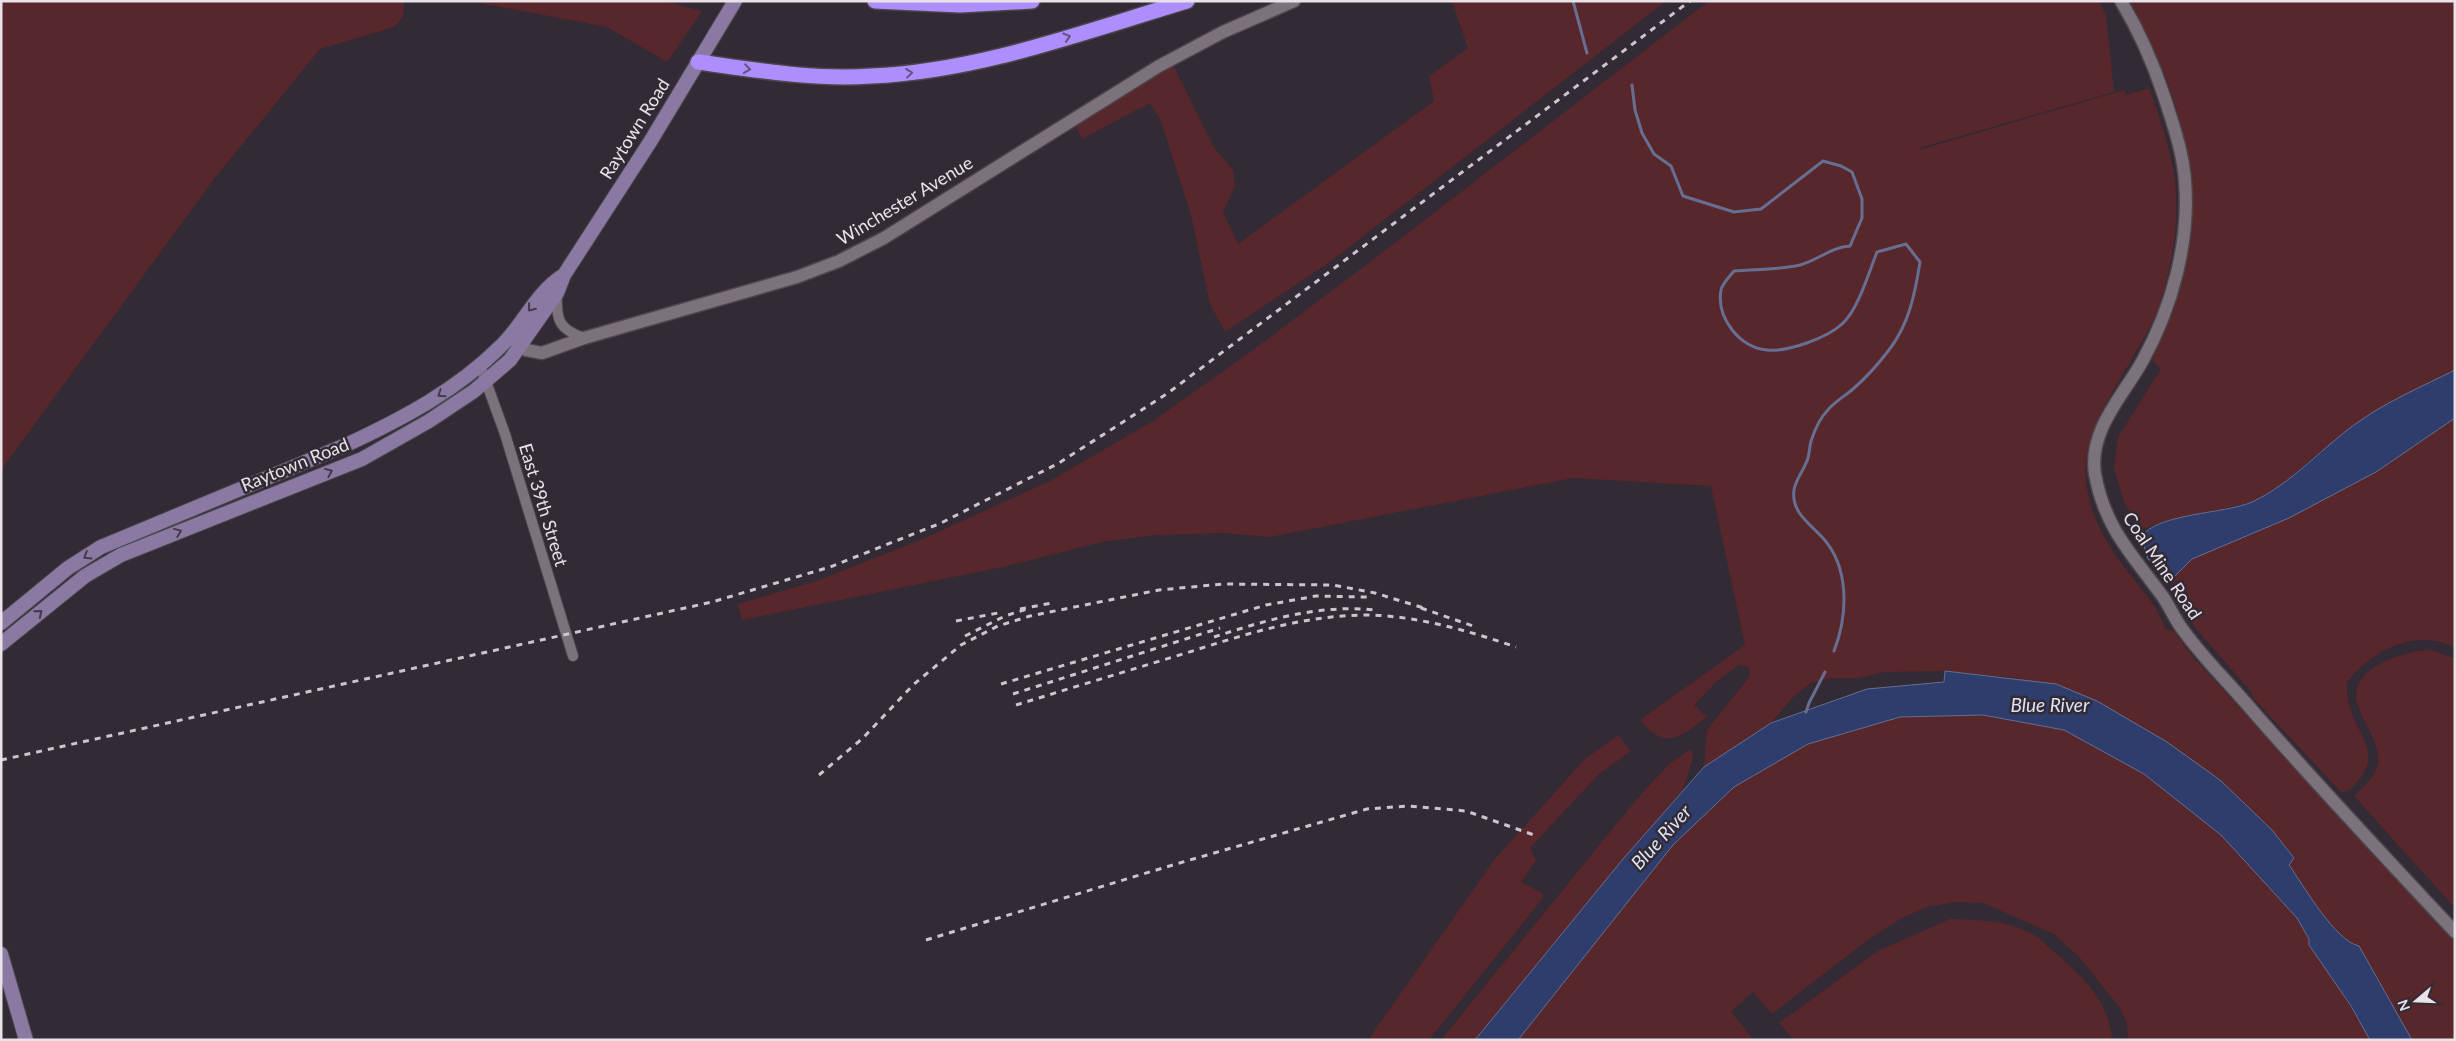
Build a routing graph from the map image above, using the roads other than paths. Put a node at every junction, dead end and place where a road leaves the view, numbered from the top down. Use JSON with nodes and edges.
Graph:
{"nodes":[{"id":1,"x":735,"y":1,"type":"edge"},
{"id":2,"x":875,"y":1,"type":"edge"},
{"id":3,"x":1032,"y":1,"type":"edge"},
{"id":4,"x":1187,"y":1,"type":"edge"},
{"id":5,"x":1294,"y":1,"type":"edge"},
{"id":6,"x":2121,"y":1,"type":"edge"},
{"id":7,"x":698,"y":62,"type":"junction"},
{"id":8,"x":564,"y":275,"type":"junction"},
{"id":9,"x":557,"y":293,"type":"junction"},
{"id":10,"x":509,"y":337,"type":"junction"},
{"id":11,"x":584,"y":338,"type":"junction"},
{"id":12,"x":521,"y":347,"type":"junction"},
{"id":13,"x":480,"y":364,"type":"junction"},
{"id":14,"x":486,"y":382,"type":"junction"},
{"id":15,"x":289,"y":469,"type":"junction"},
{"id":16,"x":294,"y":486,"type":"junction"},
{"id":17,"x":114,"y":540,"type":"junction"},
{"id":18,"x":121,"y":555,"type":"junction"},
{"id":19,"x":1,"y":623,"type":"edge"},
{"id":20,"x":1,"y":644,"type":"edge"},
{"id":21,"x":573,"y":656,"type":"dead end"},
{"id":22,"x":2455,"y":932,"type":"edge"},
{"id":23,"x":1,"y":954,"type":"edge"},
{"id":24,"x":26,"y":1040,"type":"edge"}],
"edges":[{"from":1,"to":7,"type":"main road","name":"Raytown Road"},
{"from":2,"to":3,"type":"highway"},
{"from":7,"to":4,"type":"highway","one_way":true},
{"from":5,"to":11,"type":"street","name":"Winchester Avenue"},
{"from":6,"to":22,"type":"street","name":"Coal Mine Road"},
{"from":7,"to":8,"type":"main road","name":"Raytown Road"},
{"from":8,"to":9,"type":"main road","name":"Raytown Road"},
{"from":8,"to":10,"type":"main road","name":"Raytown Road","one_way":true},
{"from":9,"to":11,"type":"street"},
{"from":9,"to":12,"type":"main road","name":"Raytown Road"},
{"from":10,"to":12,"type":"street","name":"Winchester Avenue"},
{"from":10,"to":13,"type":"main road","name":"Raytown Road"},
{"from":11,"to":12,"type":"street","name":"Winchester Avenue"},
{"from":12,"to":14,"type":"main road","name":"Raytown Road"},
{"from":13,"to":14,"type":"street","name":"East 39th Street"},
{"from":13,"to":15,"type":"main road","name":"Raytown Road","one_way":true},
{"from":16,"to":14,"type":"main road","name":"Raytown Road","one_way":true},
{"from":14,"to":21,"type":"street","name":"East 39th Street"},
{"from":15,"to":16,"type":"main road"},
{"from":15,"to":17,"type":"main road","name":"Raytown Road"},
{"from":18,"to":16,"type":"main road","name":"Raytown Road","one_way":true},
{"from":17,"to":18,"type":"main road"},
{"from":17,"to":19,"type":"main road","name":"Raytown Road","one_way":true},
{"from":20,"to":18,"type":"main road","name":"Raytown Road","one_way":true},
{"from":23,"to":24,"type":"main road"}]}
